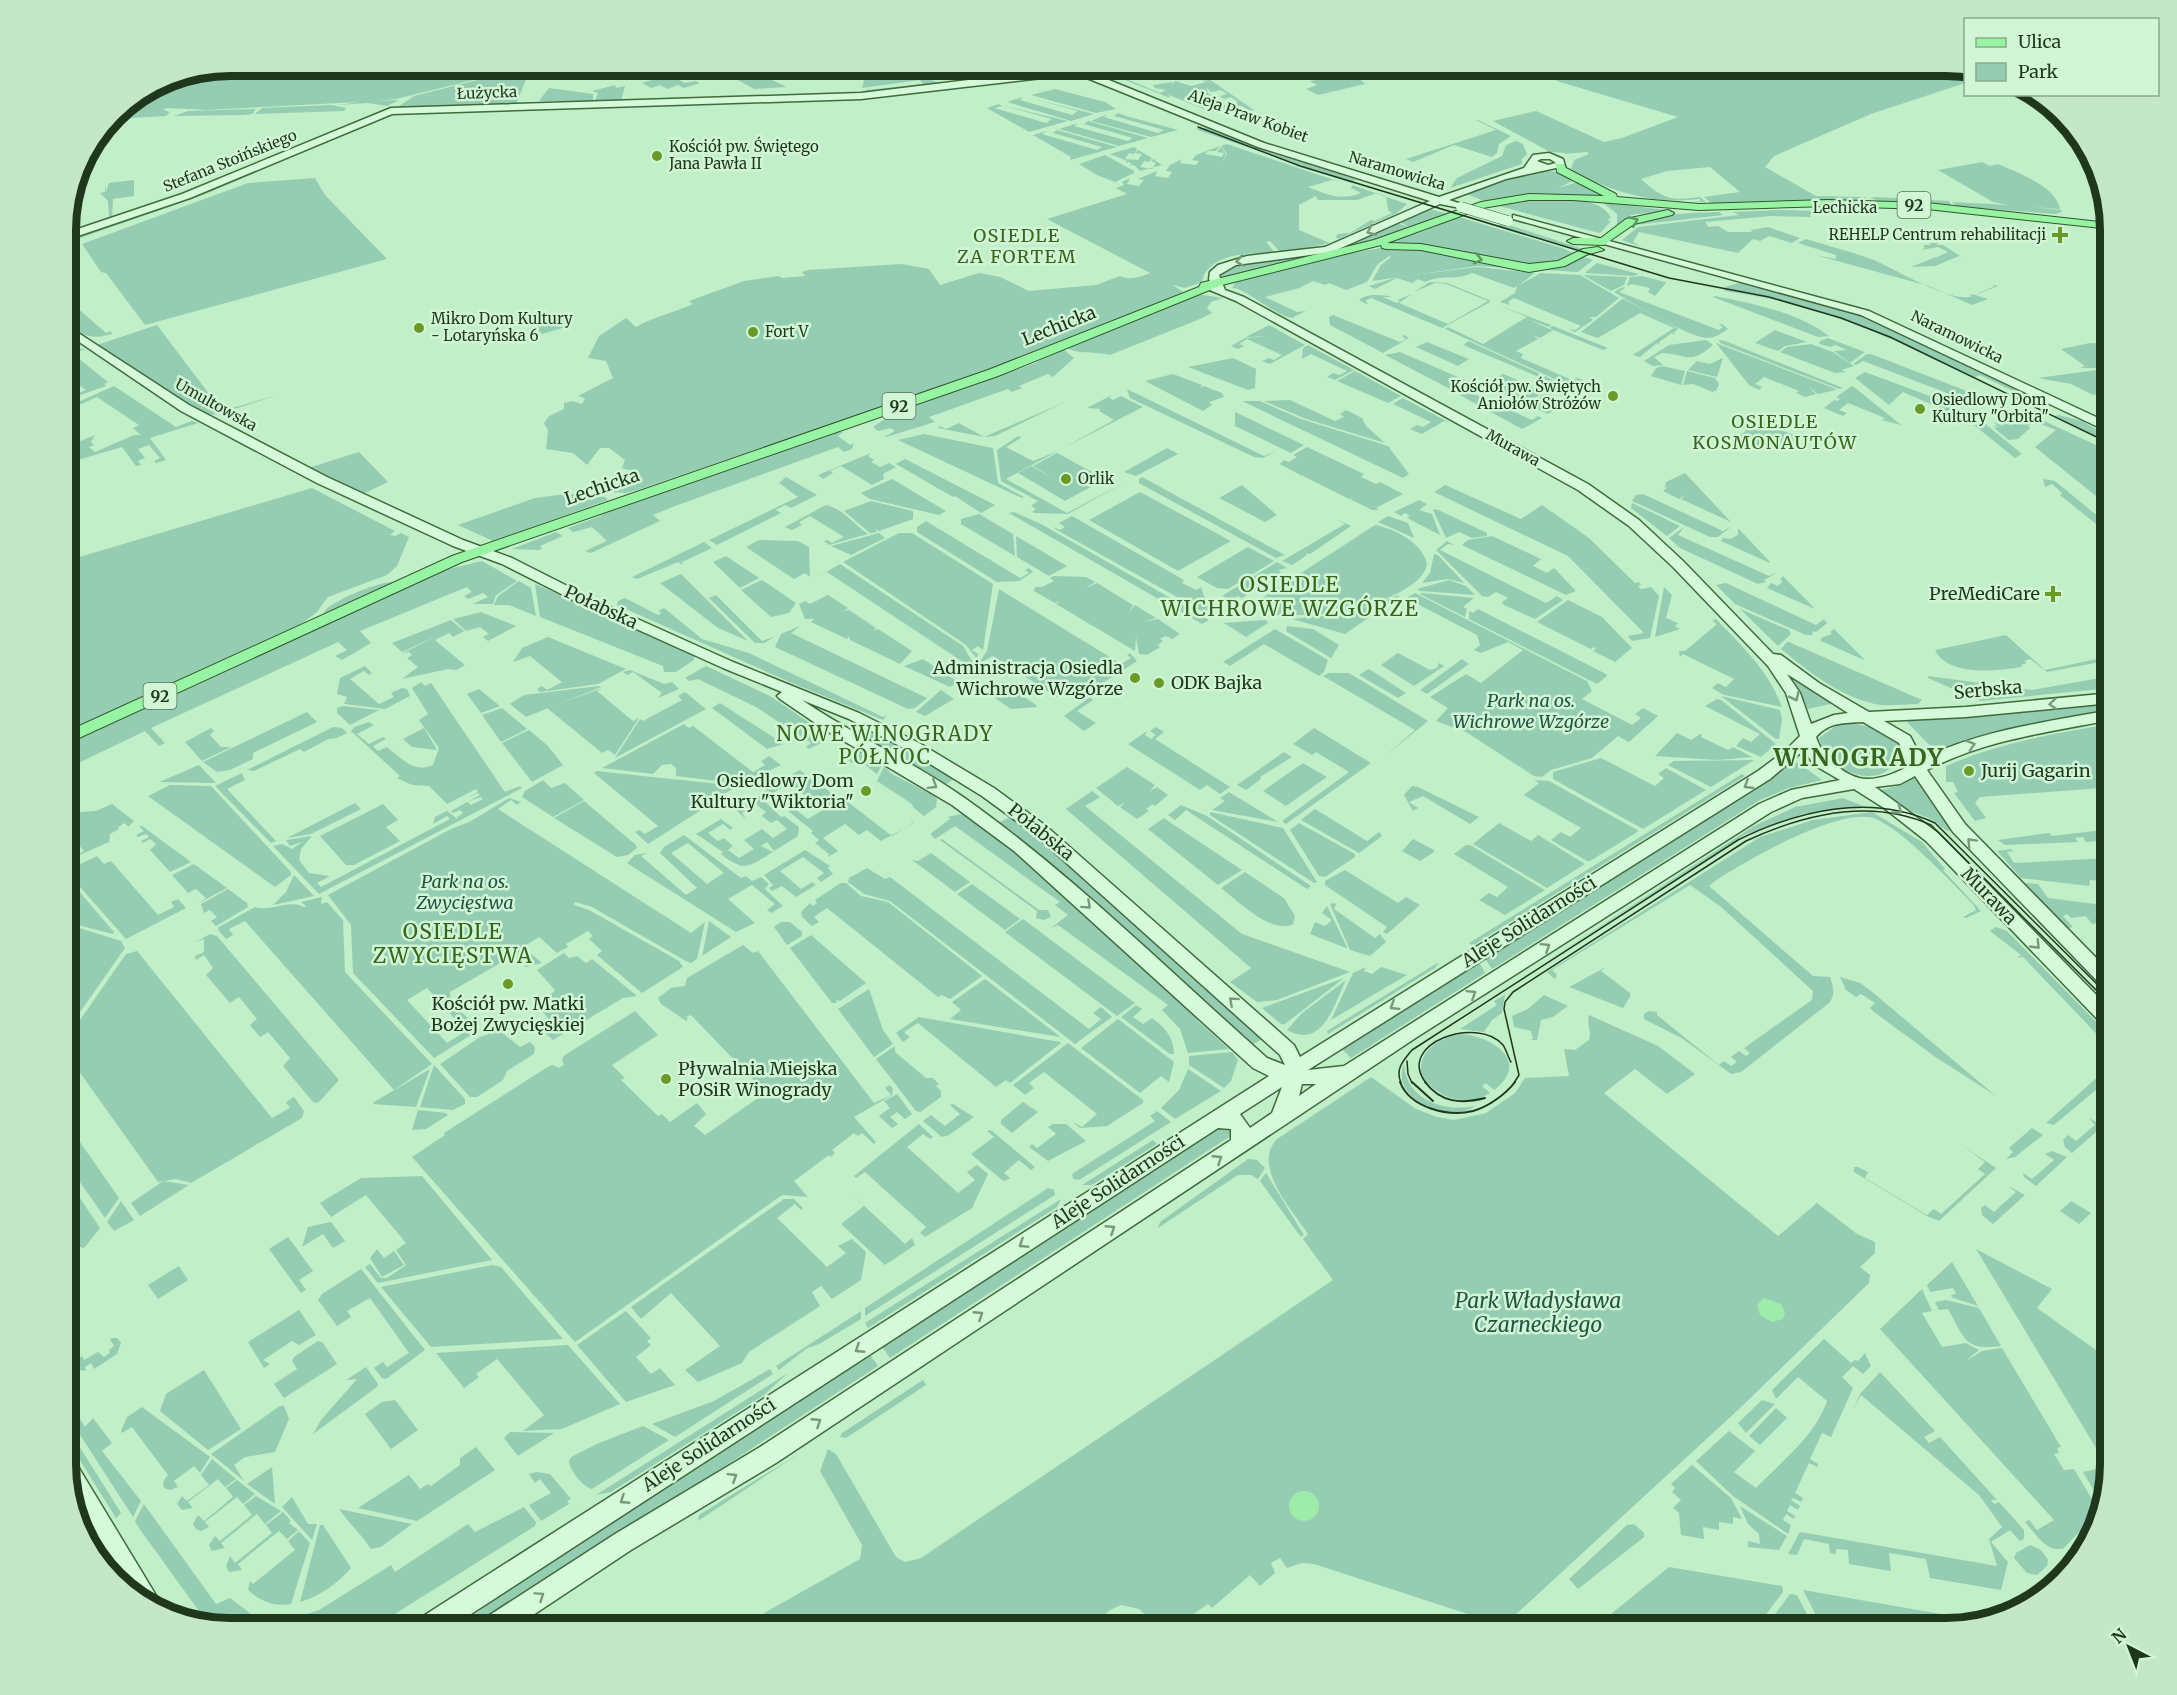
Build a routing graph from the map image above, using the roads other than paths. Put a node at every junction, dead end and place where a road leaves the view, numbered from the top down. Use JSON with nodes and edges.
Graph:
{"nodes":[{"id":1,"x":1024,"y":76,"type":"edge"},
{"id":2,"x":1097,"y":76,"type":"edge"},
{"id":3,"x":1099,"y":76,"type":"edge"},
{"id":4,"x":419,"y":110,"type":"joint"},
{"id":5,"x":388,"y":116,"type":"junction"},
{"id":6,"x":1323,"y":165,"type":"joint"},
{"id":7,"x":1344,"y":165,"type":"joint"},
{"id":8,"x":1560,"y":166,"type":"joint"},
{"id":9,"x":1451,"y":196,"type":"junction"},
{"id":10,"x":1439,"y":201,"type":"junction"},
{"id":11,"x":1423,"y":202,"type":"junction"},
{"id":12,"x":1466,"y":205,"type":"junction"},
{"id":13,"x":1670,"y":205,"type":"junction"},
{"id":14,"x":1614,"y":211,"type":"junction"},
{"id":15,"x":1702,"y":211,"type":"junction"},
{"id":16,"x":1513,"y":219,"type":"junction"},
{"id":17,"x":2100,"y":225,"type":"edge"},
{"id":18,"x":2100,"y":230,"type":"edge"},
{"id":19,"x":77,"y":233,"type":"edge"},
{"id":20,"x":1590,"y":238,"type":"junction"},
{"id":21,"x":77,"y":241,"type":"edge"},
{"id":22,"x":1573,"y":242,"type":"joint"},
{"id":23,"x":1601,"y":246,"type":"junction"},
{"id":24,"x":1337,"y":253,"type":"junction"},
{"id":25,"x":1216,"y":288,"type":"junction"},
{"id":26,"x":77,"y":335,"type":"edge"},
{"id":27,"x":2100,"y":424,"type":"edge"},
{"id":28,"x":357,"y":497,"type":"junction"},
{"id":29,"x":513,"y":538,"type":"junction"},
{"id":30,"x":454,"y":541,"type":"junction"},
{"id":31,"x":482,"y":550,"type":"junction"},
{"id":32,"x":507,"y":561,"type":"junction"},
{"id":33,"x":442,"y":566,"type":"junction"},
{"id":34,"x":1754,"y":640,"type":"junction"},
{"id":35,"x":729,"y":665,"type":"junction"},
{"id":36,"x":2100,"y":699,"type":"edge"},
{"id":37,"x":1869,"y":717,"type":"junction"},
{"id":38,"x":2100,"y":717,"type":"edge"},
{"id":39,"x":77,"y":734,"type":"edge"},
{"id":40,"x":1809,"y":735,"type":"junction"},
{"id":41,"x":1918,"y":768,"type":"junction"},
{"id":42,"x":1856,"y":783,"type":"junction"},
{"id":43,"x":988,"y":792,"type":"junction"},
{"id":44,"x":958,"y":801,"type":"junction"},
{"id":45,"x":1014,"y":810,"type":"junction"},
{"id":46,"x":985,"y":821,"type":"junction"},
{"id":47,"x":2100,"y":973,"type":"edge"},
{"id":48,"x":2100,"y":1011,"type":"edge"},
{"id":49,"x":1277,"y":1040,"type":"junction"},
{"id":50,"x":1332,"y":1045,"type":"junction"},
{"id":51,"x":1251,"y":1056,"type":"junction"},
{"id":52,"x":1357,"y":1067,"type":"junction"},
{"id":53,"x":1293,"y":1072,"type":"junction"},
{"id":54,"x":1249,"y":1099,"type":"junction"},
{"id":55,"x":1280,"y":1118,"type":"junction"},
{"id":56,"x":1214,"y":1121,"type":"junction"},
{"id":57,"x":1240,"y":1144,"type":"junction"},
{"id":58,"x":78,"y":1489,"type":"edge"},
{"id":59,"x":139,"y":1588,"type":"edge"},
{"id":60,"x":443,"y":1618,"type":"edge"},
{"id":61,"x":508,"y":1618,"type":"edge"}],
"edges":[{"from":1,"to":4,"type":"street","name":"Łużycka"},
{"from":2,"to":6,"type":"street","name":"Aleja Praw Kobiet"},
{"from":3,"to":7,"type":"street","name":"Aleja Praw Kobiet"},
{"from":4,"to":5,"type":"street","name":"Stefana Stoińskiego"},
{"from":5,"to":19,"type":"street","name":"Stefana Stoińskiego"},
{"from":5,"to":21,"type":"street","name":"Stefana Stoińskiego"},
{"from":6,"to":11,"type":"street","name":"Naramowicka"},
{"from":7,"to":9,"type":"street","name":"Naramowicka"},
{"from":8,"to":9,"type":"street"},
{"from":8,"to":13,"type":"main road"},
{"from":9,"to":10,"type":"street"},
{"from":9,"to":12,"type":"street","name":"Naramowicka"},
{"from":10,"to":11,"type":"street"},
{"from":10,"to":12,"type":"street","name":"Naramowicka"},
{"from":11,"to":25,"type":"street","one_way":true},
{"from":12,"to":16,"type":"street","bridge":true},
{"from":13,"to":14,"type":"main road","name":"Lechicka","number":"92"},
{"from":13,"to":17,"type":"main road","name":"Lechicka","number":"92"},
{"from":14,"to":15,"type":"main road","name":"Lechicka","number":"92"},
{"from":14,"to":20,"type":"main road"},
{"from":14,"to":24,"type":"main road","name":"Lechicka","number":"92"},
{"from":15,"to":18,"type":"main road","name":"Lechicka","number":"92"},
{"from":23,"to":15,"type":"main road","one_way":true},
{"from":16,"to":20,"type":"street","name":"Naramowicka"},
{"from":16,"to":22,"type":"street"},
{"from":20,"to":23,"type":"street","name":"Naramowicka"},
{"from":22,"to":23,"type":"main road"},
{"from":24,"to":23,"type":"main road","one_way":true},
{"from":23,"to":27,"type":"street","name":"Naramowicka"},
{"from":24,"to":25,"type":"main road","name":"Lechicka","number":"92"},
{"from":25,"to":29,"type":"main road","name":"Lechicka","number":"92"},
{"from":25,"to":34,"type":"street","name":"Murawa"},
{"from":26,"to":28,"type":"street","name":"Umultowska"},
{"from":28,"to":30,"type":"street","name":"Umultowska"},
{"from":28,"to":31,"type":"street","name":"Umultowska"},
{"from":29,"to":31,"type":"main road","name":"Lechicka","number":"92"},
{"from":29,"to":32,"type":"street"},
{"from":30,"to":31,"type":"street","name":"Umultowska"},
{"from":30,"to":33,"type":"street"},
{"from":31,"to":32,"type":"street","name":"Połabska"},
{"from":31,"to":33,"type":"main road","name":"Lechicka","number":"92"},
{"from":32,"to":35,"type":"street","name":"Połabska"},
{"from":33,"to":39,"type":"main road","name":"Lechicka","number":"92"},
{"from":34,"to":37,"type":"street","name":"Murawa"},
{"from":34,"to":40,"type":"street","name":"Murawa","one_way":true},
{"from":35,"to":43,"type":"street","name":"Połabska"},
{"from":35,"to":44,"type":"street","name":"Połabska","one_way":true},
{"from":36,"to":37,"type":"street","name":"Serbska","one_way":true},
{"from":37,"to":40,"type":"street","name":"Serbska"},
{"from":37,"to":41,"type":"street","name":"Murawa"},
{"from":41,"to":38,"type":"street","one_way":true},
{"from":40,"to":42,"type":"street","name":"Murawa"},
{"from":40,"to":50,"type":"street","name":"Aleje Solidarności","one_way":true},
{"from":41,"to":42,"type":"street","name":"Aleje Solidarności"},
{"from":47,"to":41,"type":"street","name":"Murawa","one_way":true},
{"from":42,"to":48,"type":"street","name":"Murawa","one_way":true},
{"from":52,"to":42,"type":"street","name":"Aleje Solidarności","one_way":true},
{"from":43,"to":44,"type":"street"},
{"from":43,"to":45,"type":"street","name":"Połabska"},
{"from":44,"to":46,"type":"street","name":"Połabska"},
{"from":45,"to":46,"type":"street"},
{"from":49,"to":45,"type":"street","name":"Połabska","one_way":true},
{"from":46,"to":51,"type":"street","name":"Połabska","one_way":true},
{"from":49,"to":50,"type":"street"},
{"from":49,"to":53,"type":"street","name":"Połabska"},
{"from":50,"to":53,"type":"street","name":"Aleje Solidarności"},
{"from":51,"to":53,"type":"street","name":"Połabska"},
{"from":51,"to":54,"type":"street"},
{"from":52,"to":53,"type":"street","name":"Połabska"},
{"from":52,"to":55,"type":"street","name":"Aleje Solidarności"},
{"from":53,"to":54,"type":"street","name":"Aleje Solidarności"},
{"from":53,"to":55,"type":"street"},
{"from":54,"to":56,"type":"street","name":"Aleje Solidarności"},
{"from":55,"to":57,"type":"street","name":"Aleje Solidarności"},
{"from":56,"to":57,"type":"street"},
{"from":56,"to":60,"type":"street","name":"Aleje Solidarności","one_way":true},
{"from":61,"to":57,"type":"street","name":"Aleje Solidarności","one_way":true},
{"from":58,"to":59,"type":"street"}]}
